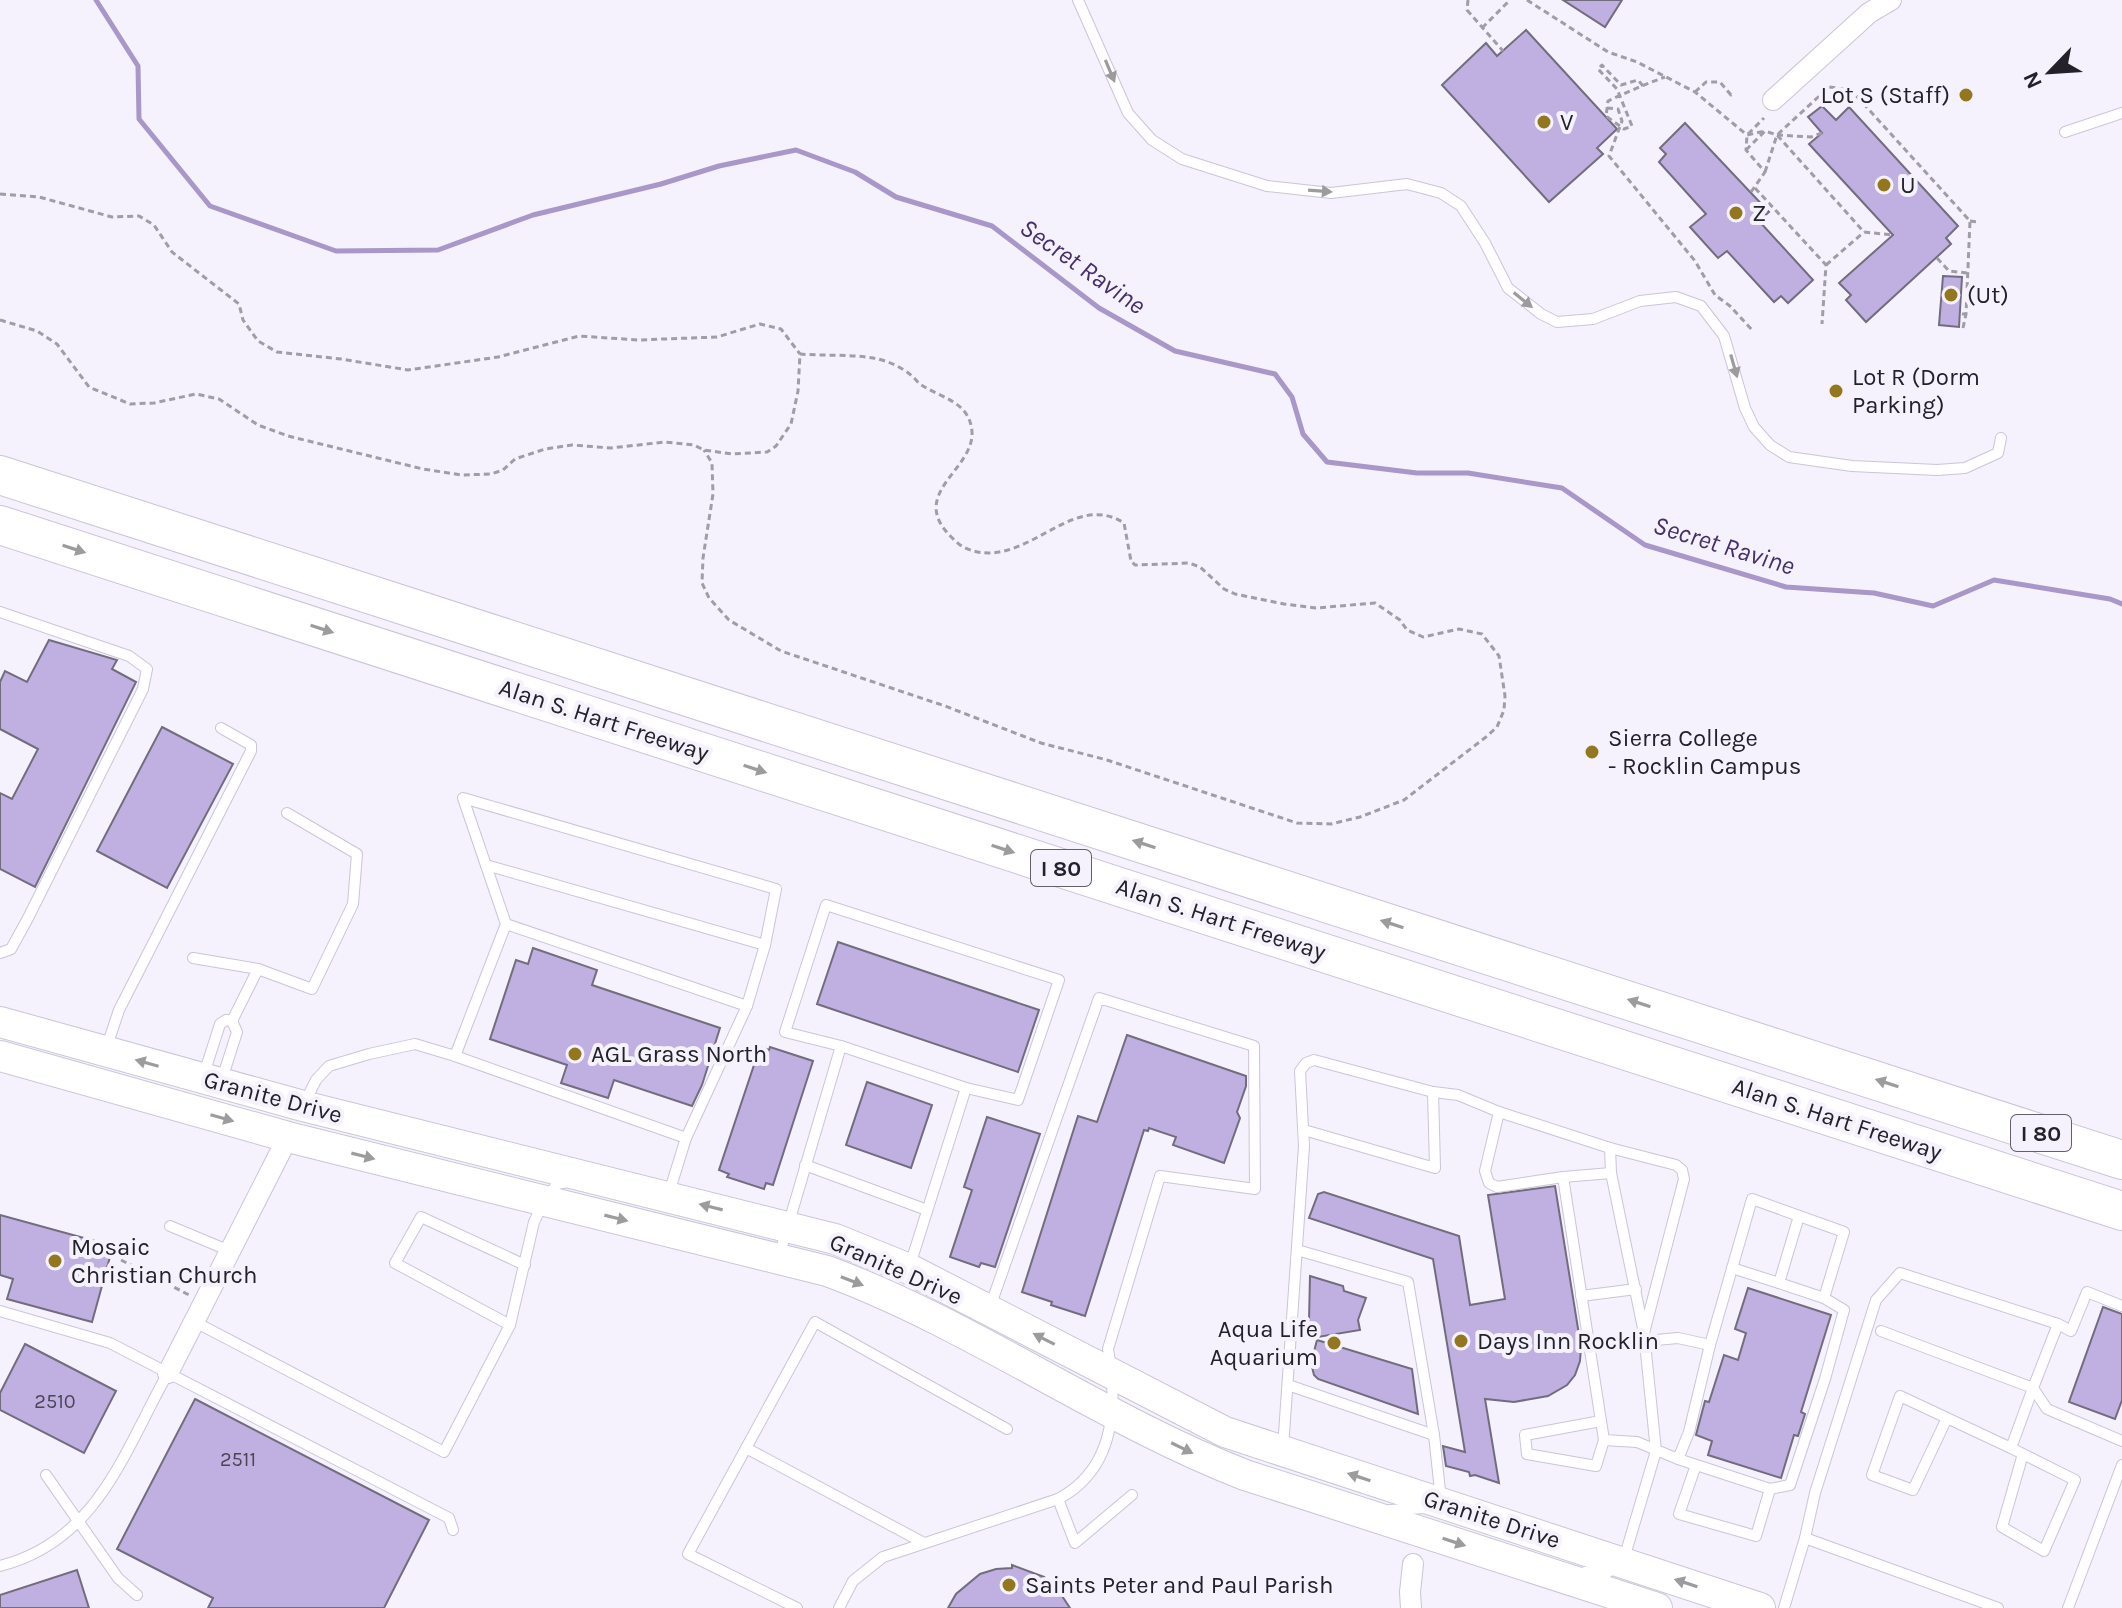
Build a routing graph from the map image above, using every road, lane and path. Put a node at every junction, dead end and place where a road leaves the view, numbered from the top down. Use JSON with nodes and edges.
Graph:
{"nodes":[{"id":1,"x":1078,"y":0,"type":"edge"},
{"id":2,"x":1468,"y":0,"type":"edge"},
{"id":3,"x":1510,"y":0,"type":"edge"},
{"id":4,"x":1527,"y":0,"type":"edge"},
{"id":5,"x":1891,"y":0,"type":"edge"},
{"id":6,"x":1482,"y":28,"type":"junction"},
{"id":7,"x":1503,"y":51,"type":"dead end"},
{"id":8,"x":1665,"y":77,"type":"junction"},
{"id":9,"x":1643,"y":86,"type":"junction"},
{"id":10,"x":1695,"y":92,"type":"junction"},
{"id":11,"x":1733,"y":92,"type":"dead end"},
{"id":12,"x":1620,"y":95,"type":"junction"},
{"id":13,"x":1607,"y":108,"type":"junction"},
{"id":14,"x":1769,"y":109,"type":"joint"},
{"id":15,"x":2122,"y":113,"type":"edge"},
{"id":16,"x":1765,"y":131,"type":"junction"},
{"id":17,"x":2065,"y":132,"type":"dead end"},
{"id":18,"x":1822,"y":133,"type":"dead end"},
{"id":19,"x":1747,"y":135,"type":"junction"},
{"id":20,"x":1777,"y":135,"type":"junction"},
{"id":21,"x":1746,"y":150,"type":"junction"},
{"id":22,"x":1765,"y":172,"type":"junction"},
{"id":23,"x":1755,"y":188,"type":"junction"},
{"id":24,"x":1751,"y":192,"type":"dead end"},
{"id":25,"x":0,"y":194,"type":"edge"},
{"id":26,"x":1970,"y":221,"type":"junction"},
{"id":27,"x":1979,"y":222,"type":"dead end"},
{"id":28,"x":1864,"y":232,"type":"junction"},
{"id":29,"x":1893,"y":235,"type":"dead end"},
{"id":30,"x":1937,"y":258,"type":"dead end"},
{"id":31,"x":1826,"y":265,"type":"junction"},
{"id":32,"x":1968,"y":273,"type":"junction"},
{"id":33,"x":1959,"y":314,"type":"dead end"},
{"id":34,"x":1966,"y":314,"type":"junction"},
{"id":35,"x":0,"y":320,"type":"edge"},
{"id":36,"x":1822,"y":324,"type":"dead end"},
{"id":37,"x":1963,"y":328,"type":"dead end"},
{"id":38,"x":1753,"y":331,"type":"dead end"},
{"id":39,"x":800,"y":354,"type":"junction"},
{"id":40,"x":2001,"y":438,"type":"dead end"},
{"id":41,"x":704,"y":450,"type":"junction"},
{"id":42,"x":0,"y":475,"type":"edge"},
{"id":43,"x":0,"y":525,"type":"edge"},
{"id":44,"x":0,"y":612,"type":"edge"},
{"id":45,"x":221,"y":728,"type":"dead end"},
{"id":46,"x":287,"y":813,"type":"dead end"},
{"id":47,"x":486,"y":865,"type":"junction"},
{"id":48,"x":506,"y":924,"type":"junction"},
{"id":49,"x":765,"y":945,"type":"junction"},
{"id":50,"x":0,"y":953,"type":"edge"},
{"id":51,"x":193,"y":958,"type":"dead end"},
{"id":52,"x":258,"y":969,"type":"junction"},
{"id":53,"x":747,"y":1006,"type":"junction"},
{"id":54,"x":232,"y":1021,"type":"junction"},
{"id":55,"x":0,"y":1022,"type":"edge"},
{"id":56,"x":47,"y":1035,"type":"junction"},
{"id":57,"x":0,"y":1037,"type":"edge"},
{"id":58,"x":841,"y":1046,"type":"junction"},
{"id":59,"x":105,"y":1051,"type":"junction"},
{"id":60,"x":0,"y":1056,"type":"edge"},
{"id":61,"x":455,"y":1056,"type":"junction"},
{"id":62,"x":212,"y":1080,"type":"junction"},
{"id":63,"x":966,"y":1088,"type":"junction"},
{"id":64,"x":1433,"y":1092,"type":"junction"},
{"id":65,"x":303,"y":1106,"type":"junction"},
{"id":66,"x":1961,"y":1107,"type":"junction"},
{"id":67,"x":1499,"y":1112,"type":"junction"},
{"id":68,"x":1304,"y":1130,"type":"junction"},
{"id":69,"x":288,"y":1137,"type":"junction"},
{"id":70,"x":686,"y":1138,"type":"junction"},
{"id":71,"x":2122,"y":1144,"type":"edge"},
{"id":72,"x":1610,"y":1148,"type":"junction"},
{"id":73,"x":2122,"y":1160,"type":"edge"},
{"id":74,"x":805,"y":1165,"type":"junction"},
{"id":75,"x":1611,"y":1173,"type":"junction"},
{"id":76,"x":1563,"y":1177,"type":"junction"},
{"id":77,"x":588,"y":1178,"type":"junction"},
{"id":78,"x":668,"y":1196,"type":"junction"},
{"id":79,"x":544,"y":1201,"type":"junction"},
{"id":80,"x":927,"y":1210,"type":"junction"},
{"id":81,"x":2122,"y":1211,"type":"edge"},
{"id":82,"x":1799,"y":1216,"type":"junction"},
{"id":83,"x":170,"y":1226,"type":"dead end"},
{"id":84,"x":786,"y":1226,"type":"junction"},
{"id":85,"x":1297,"y":1250,"type":"junction"},
{"id":86,"x":230,"y":1251,"type":"junction"},
{"id":87,"x":778,"y":1257,"type":"junction"},
{"id":88,"x":121,"y":1260,"type":"dead end"},
{"id":89,"x":525,"y":1265,"type":"junction"},
{"id":90,"x":1732,"y":1268,"type":"junction"},
{"id":91,"x":909,"y":1269,"type":"junction"},
{"id":92,"x":1779,"y":1283,"type":"junction"},
{"id":93,"x":1636,"y":1289,"type":"junction"},
{"id":94,"x":1581,"y":1296,"type":"junction"},
{"id":95,"x":1824,"y":1298,"type":"junction"},
{"id":96,"x":204,"y":1303,"type":"junction"},
{"id":97,"x":2122,"y":1306,"type":"edge"},
{"id":98,"x":0,"y":1311,"type":"edge"},
{"id":99,"x":988,"y":1311,"type":"junction"},
{"id":100,"x":195,"y":1322,"type":"junction"},
{"id":101,"x":2058,"y":1324,"type":"junction"},
{"id":102,"x":510,"y":1325,"type":"junction"},
{"id":103,"x":1881,"y":1331,"type":"dead end"},
{"id":104,"x":1645,"y":1337,"type":"junction"},
{"id":105,"x":1710,"y":1345,"type":"junction"},
{"id":106,"x":168,"y":1373,"type":"junction"},
{"id":107,"x":1113,"y":1376,"type":"junction"},
{"id":108,"x":1288,"y":1385,"type":"junction"},
{"id":109,"x":2033,"y":1388,"type":"junction"},
{"id":110,"x":1112,"y":1413,"type":"junction"},
{"id":111,"x":1947,"y":1418,"type":"junction"},
{"id":112,"x":1601,"y":1421,"type":"junction"},
{"id":113,"x":1007,"y":1429,"type":"dead end"},
{"id":114,"x":1434,"y":1435,"type":"junction"},
{"id":115,"x":1604,"y":1440,"type":"junction"},
{"id":116,"x":2122,"y":1441,"type":"edge"},
{"id":117,"x":746,"y":1448,"type":"junction"},
{"id":118,"x":2011,"y":1448,"type":"junction"},
{"id":119,"x":1656,"y":1451,"type":"junction"},
{"id":120,"x":1282,"y":1452,"type":"junction"},
{"id":121,"x":2023,"y":1454,"type":"junction"},
{"id":122,"x":1678,"y":1459,"type":"junction"},
{"id":123,"x":1696,"y":1465,"type":"junction"},
{"id":124,"x":2122,"y":1465,"type":"edge"},
{"id":125,"x":46,"y":1475,"type":"dead end"},
{"id":126,"x":1770,"y":1489,"type":"junction"},
{"id":127,"x":1132,"y":1495,"type":"dead end"},
{"id":128,"x":1058,"y":1499,"type":"junction"},
{"id":129,"x":1442,"y":1503,"type":"junction"},
{"id":130,"x":1352,"y":1509,"type":"junction"},
{"id":131,"x":79,"y":1522,"type":"junction"},
{"id":132,"x":453,"y":1530,"type":"dead end"},
{"id":133,"x":1805,"y":1538,"type":"junction"},
{"id":134,"x":924,"y":1543,"type":"junction"},
{"id":135,"x":1623,"y":1562,"type":"junction"},
{"id":136,"x":1413,"y":1564,"type":"dead end"},
{"id":137,"x":0,"y":1566,"type":"edge"},
{"id":138,"x":1531,"y":1567,"type":"junction"},
{"id":139,"x":137,"y":1595,"type":"dead end"},
{"id":140,"x":797,"y":1608,"type":"edge"},
{"id":141,"x":839,"y":1608,"type":"edge"},
{"id":142,"x":1411,"y":1608,"type":"edge"},
{"id":143,"x":1657,"y":1608,"type":"edge"},
{"id":144,"x":1760,"y":1608,"type":"edge"},
{"id":145,"x":1784,"y":1608,"type":"edge"},
{"id":146,"x":1998,"y":1608,"type":"edge"},
{"id":147,"x":2068,"y":1608,"type":"edge"}],
"edges":[{"from":1,"to":40,"type":"lane","one_way":true},
{"from":2,"to":6,"type":"path"},
{"from":3,"to":6,"type":"path"},
{"from":4,"to":8,"type":"path"},
{"from":5,"to":14,"type":"street"},
{"from":6,"to":7,"type":"path"},
{"from":8,"to":9,"type":"path"},
{"from":8,"to":10,"type":"path"},
{"from":9,"to":12,"type":"path"},
{"from":9,"to":12,"type":"path"},
{"from":10,"to":11,"type":"path"},
{"from":10,"to":19,"type":"path"},
{"from":12,"to":13,"type":"path"},
{"from":12,"to":13,"type":"path"},
{"from":13,"to":38,"type":"path"},
{"from":14,"to":19,"type":"path"},
{"from":15,"to":17,"type":"lane"},
{"from":16,"to":19,"type":"path"},
{"from":16,"to":20,"type":"path"},
{"from":16,"to":21,"type":"path"},
{"from":18,"to":20,"type":"path"},
{"from":19,"to":21,"type":"path"},
{"from":20,"to":22,"type":"path"},
{"from":20,"to":26,"type":"path"},
{"from":20,"to":28,"type":"path"},
{"from":21,"to":22,"type":"path"},
{"from":22,"to":23,"type":"path"},
{"from":23,"to":24,"type":"path"},
{"from":23,"to":31,"type":"path"},
{"from":25,"to":39,"type":"path"},
{"from":26,"to":27,"type":"path"},
{"from":26,"to":32,"type":"path"},
{"from":28,"to":29,"type":"path"},
{"from":28,"to":31,"type":"path"},
{"from":30,"to":32,"type":"path"},
{"from":31,"to":36,"type":"path"},
{"from":32,"to":34,"type":"path"},
{"from":33,"to":34,"type":"path"},
{"from":34,"to":37,"type":"path"},
{"from":35,"to":41,"type":"path"},
{"from":39,"to":41,"type":"path"},
{"from":39,"to":41,"type":"path"},
{"from":66,"to":42,"type":"highway","name":"Alan S. Hart Freeway","number":"I 80","one_way":true},
{"from":43,"to":81,"type":"highway","name":"Alan S. Hart Freeway","number":"I 80","one_way":true},
{"from":44,"to":50,"type":"lane"},
{"from":45,"to":59,"type":"lane"},
{"from":46,"to":52,"type":"lane"},
{"from":47,"to":48,"type":"lane"},
{"from":47,"to":49,"type":"lane"},
{"from":47,"to":49,"type":"lane"},
{"from":48,"to":53,"type":"lane"},
{"from":48,"to":61,"type":"lane"},
{"from":49,"to":53,"type":"lane"},
{"from":51,"to":52,"type":"lane"},
{"from":52,"to":54,"type":"lane"},
{"from":53,"to":70,"type":"lane"},
{"from":54,"to":62,"type":"lane"},
{"from":54,"to":62,"type":"lane"},
{"from":55,"to":56,"type":"street","name":"Granite Drive"},
{"from":56,"to":57,"type":"lane"},
{"from":56,"to":59,"type":"street","name":"Granite Drive"},
{"from":58,"to":63,"type":"lane"},
{"from":58,"to":63,"type":"lane"},
{"from":58,"to":74,"type":"lane"},
{"from":62,"to":59,"type":"street","name":"Granite Drive","one_way":true},
{"from":60,"to":69,"type":"street","name":"Granite Drive","one_way":true},
{"from":61,"to":65,"type":"lane"},
{"from":61,"to":70,"type":"lane"},
{"from":62,"to":65,"type":"street","name":"Granite Drive"},
{"from":63,"to":80,"type":"lane"},
{"from":64,"to":67,"type":"lane"},
{"from":64,"to":68,"type":"lane"},
{"from":64,"to":68,"type":"lane"},
{"from":65,"to":69,"type":"street"},
{"from":65,"to":77,"type":"street","name":"Granite Drive"},
{"from":66,"to":71,"type":"highway"},
{"from":66,"to":73,"type":"highway","name":"Alan S. Hart Freeway","number":"I 80"},
{"from":67,"to":72,"type":"lane"},
{"from":67,"to":76,"type":"lane"},
{"from":68,"to":85,"type":"lane"},
{"from":69,"to":79,"type":"street","name":"Granite Drive","one_way":true},
{"from":69,"to":86,"type":"street"},
{"from":70,"to":78,"type":"lane"},
{"from":72,"to":75,"type":"lane"},
{"from":72,"to":104,"type":"lane"},
{"from":74,"to":80,"type":"lane"},
{"from":74,"to":84,"type":"lane"},
{"from":75,"to":76,"type":"lane"},
{"from":75,"to":93,"type":"lane"},
{"from":76,"to":94,"type":"lane"},
{"from":77,"to":78,"type":"street","name":"Granite Drive"},
{"from":77,"to":79,"type":"lane"},
{"from":84,"to":78,"type":"street","name":"Granite Drive","one_way":true},
{"from":79,"to":87,"type":"street","name":"Granite Drive","one_way":true},
{"from":79,"to":89,"type":"lane"},
{"from":80,"to":91,"type":"lane"},
{"from":82,"to":90,"type":"lane"},
{"from":82,"to":92,"type":"lane"},
{"from":82,"to":95,"type":"lane"},
{"from":83,"to":86,"type":"lane"},
{"from":84,"to":87,"type":"lane"},
{"from":84,"to":91,"type":"street","name":"Granite Drive"},
{"from":85,"to":108,"type":"lane"},
{"from":85,"to":114,"type":"lane"},
{"from":86,"to":96,"type":"street"},
{"from":87,"to":110,"type":"street","name":"Granite Drive","one_way":true},
{"from":88,"to":96,"type":"path"},
{"from":89,"to":102,"type":"lane"},
{"from":89,"to":102,"type":"lane"},
{"from":90,"to":92,"type":"lane"},
{"from":90,"to":105,"type":"lane"},
{"from":91,"to":99,"type":"street","name":"Granite Drive"},
{"from":92,"to":95,"type":"lane"},
{"from":93,"to":94,"type":"lane"},
{"from":93,"to":104,"type":"lane"},
{"from":94,"to":112,"type":"lane"},
{"from":95,"to":126,"type":"lane"},
{"from":96,"to":100,"type":"street"},
{"from":97,"to":101,"type":"lane"},
{"from":98,"to":106,"type":"lane"},
{"from":107,"to":99,"type":"street","name":"Granite Drive","one_way":true},
{"from":99,"to":107,"type":"lane"},
{"from":100,"to":102,"type":"lane"},
{"from":100,"to":106,"type":"street"},
{"from":101,"to":109,"type":"lane"},
{"from":101,"to":133,"type":"lane"},
{"from":103,"to":109,"type":"lane"},
{"from":104,"to":105,"type":"lane"},
{"from":104,"to":119,"type":"lane"},
{"from":105,"to":122,"type":"lane"},
{"from":106,"to":131,"type":"lane"},
{"from":106,"to":132,"type":"lane"},
{"from":107,"to":110,"type":"lane"},
{"from":107,"to":120,"type":"street","name":"Granite Drive"},
{"from":108,"to":114,"type":"lane"},
{"from":108,"to":120,"type":"lane"},
{"from":109,"to":116,"type":"lane"},
{"from":109,"to":118,"type":"lane"},
{"from":110,"to":128,"type":"lane"},
{"from":110,"to":130,"type":"street","name":"Granite Drive","one_way":true},
{"from":111,"to":111,"type":"lane"},
{"from":111,"to":118,"type":"lane"},
{"from":112,"to":115,"type":"lane"},
{"from":112,"to":115,"type":"lane"},
{"from":113,"to":117,"type":"lane"},
{"from":114,"to":129,"type":"lane"},
{"from":115,"to":119,"type":"lane"},
{"from":117,"to":134,"type":"lane"},
{"from":117,"to":140,"type":"lane"},
{"from":118,"to":121,"type":"lane"},
{"from":119,"to":122,"type":"lane"},
{"from":119,"to":135,"type":"lane"},
{"from":129,"to":120,"type":"street","name":"Granite Drive","one_way":true},
{"from":121,"to":121,"type":"lane"},
{"from":122,"to":123,"type":"lane"},
{"from":123,"to":126,"type":"lane"},
{"from":123,"to":126,"type":"lane"},
{"from":124,"to":147,"type":"lane"},
{"from":125,"to":131,"type":"lane"},
{"from":127,"to":128,"type":"lane"},
{"from":128,"to":134,"type":"lane"},
{"from":129,"to":130,"type":"lane"},
{"from":129,"to":135,"type":"street","name":"Granite Drive"},
{"from":130,"to":138,"type":"street","name":"Granite Drive","one_way":true},
{"from":131,"to":137,"type":"lane"},
{"from":131,"to":139,"type":"lane"},
{"from":133,"to":145,"type":"lane"},
{"from":133,"to":146,"type":"lane"},
{"from":134,"to":141,"type":"lane"},
{"from":135,"to":138,"type":"lane"},
{"from":144,"to":135,"type":"street","name":"Granite Drive","one_way":true},
{"from":136,"to":142,"type":"street"},
{"from":138,"to":143,"type":"street","name":"Granite Drive"}]}
